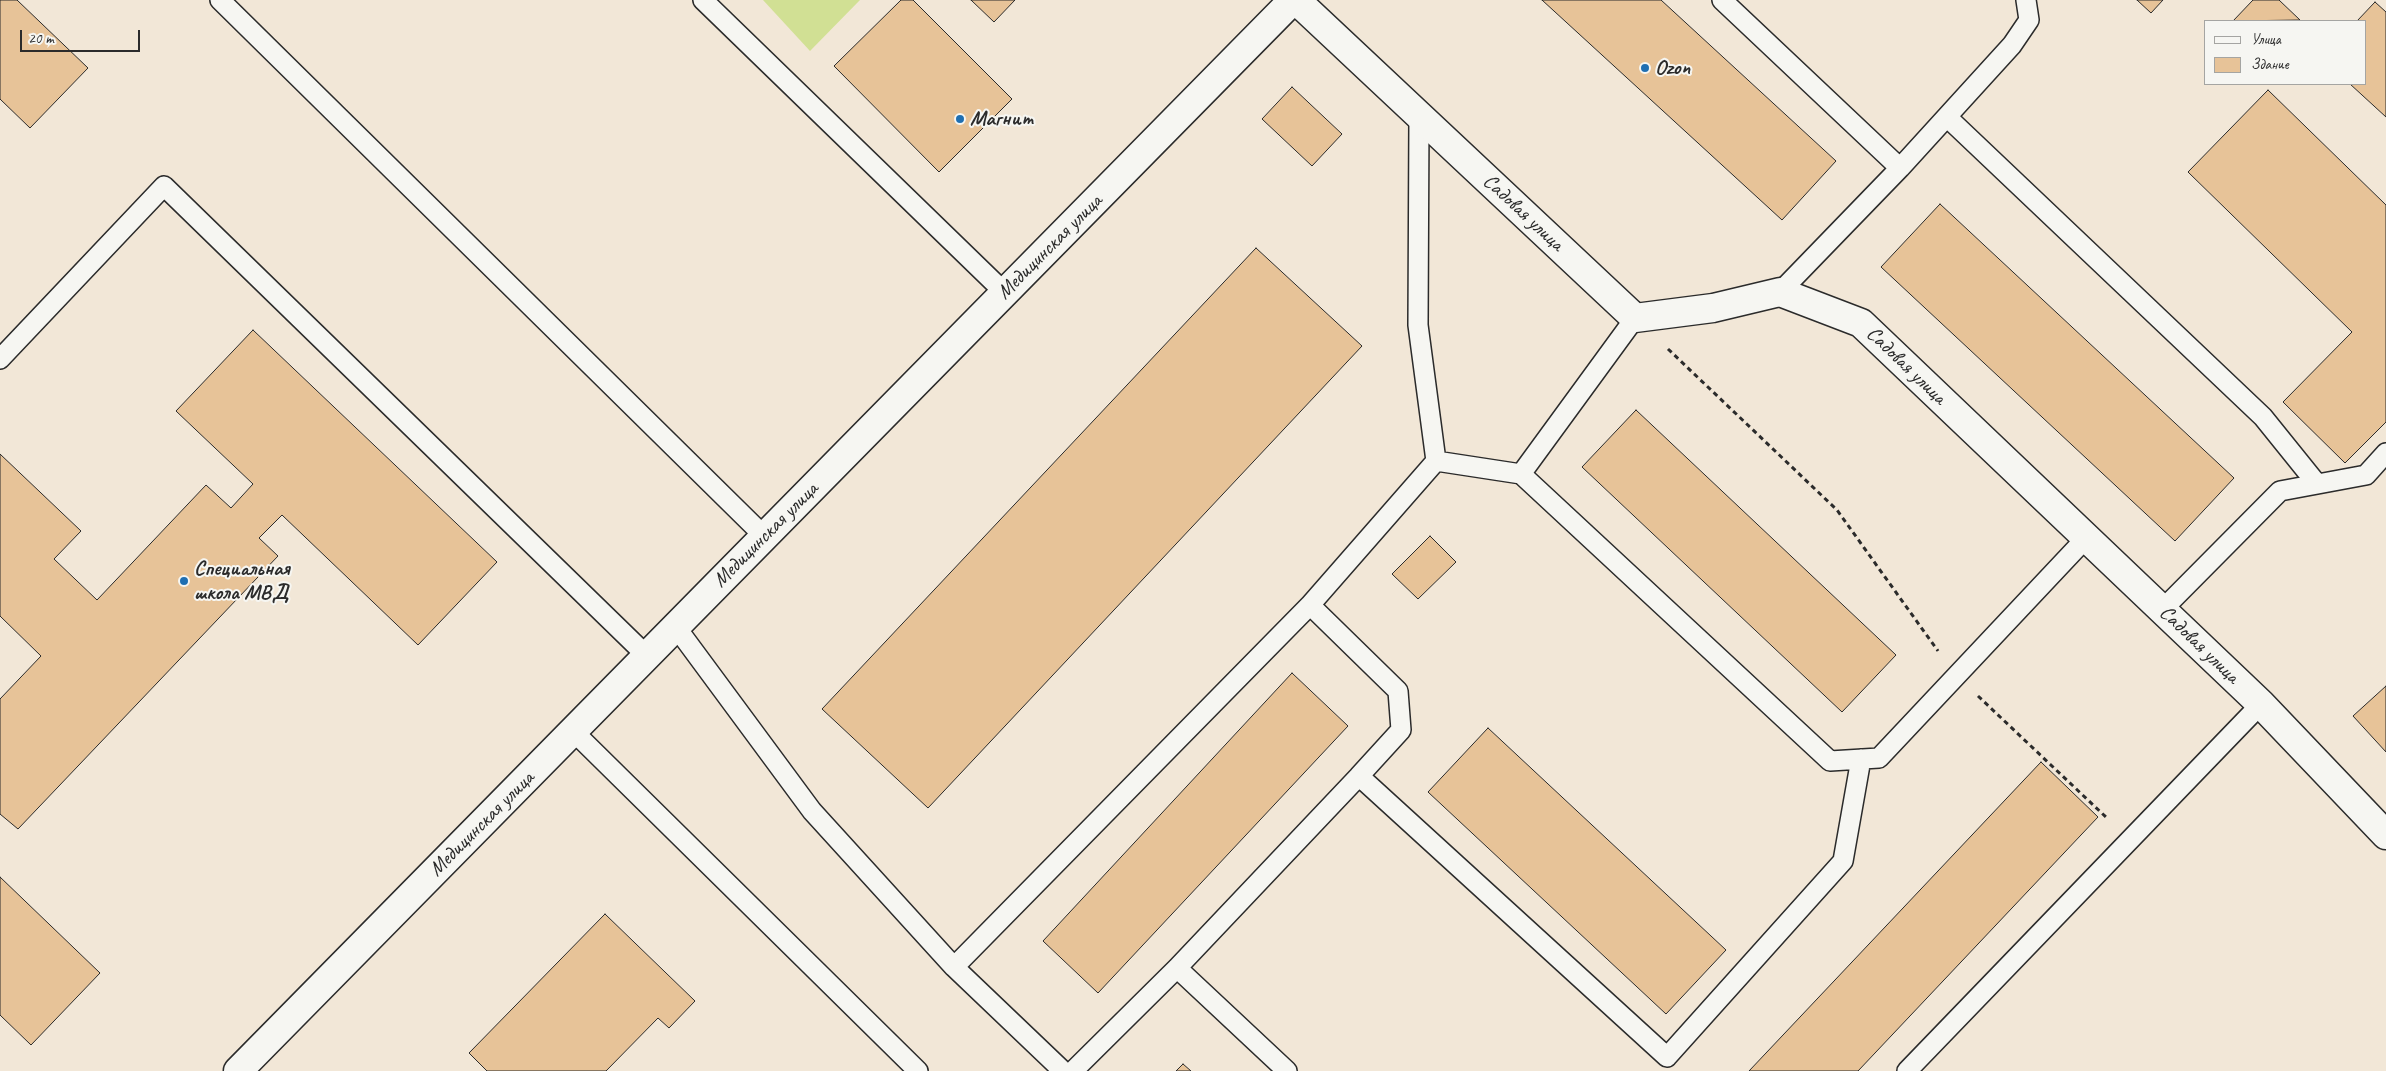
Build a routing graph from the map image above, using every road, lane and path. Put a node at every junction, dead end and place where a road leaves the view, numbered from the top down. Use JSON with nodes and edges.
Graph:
{"nodes":[{"id":1,"x":220,"y":0,"type":"edge"},
{"id":2,"x":703,"y":0,"type":"edge"},
{"id":3,"x":1294,"y":0,"type":"edge"},
{"id":4,"x":1722,"y":0,"type":"edge"},
{"id":5,"x":2026,"y":0,"type":"edge"},
{"id":6,"x":1420,"y":116,"type":"junction"},
{"id":7,"x":1947,"y":117,"type":"junction"},
{"id":8,"x":1900,"y":168,"type":"junction"},
{"id":9,"x":1780,"y":292,"type":"junction"},
{"id":10,"x":1005,"y":293,"type":"junction"},
{"id":11,"x":1635,"y":318,"type":"junction"},
{"id":12,"x":0,"y":359,"type":"edge"},
{"id":13,"x":2386,"y":454,"type":"edge"},
{"id":14,"x":1436,"y":460,"type":"junction"},
{"id":15,"x":1521,"y":474,"type":"junction"},
{"id":16,"x":2317,"y":484,"type":"junction"},
{"id":17,"x":765,"y":537,"type":"junction"},
{"id":18,"x":2087,"y":537,"type":"junction"},
{"id":19,"x":1310,"y":606,"type":"junction"},
{"id":20,"x":2162,"y":610,"type":"junction"},
{"id":21,"x":676,"y":627,"type":"junction"},
{"id":22,"x":646,"y":656,"type":"junction"},
{"id":23,"x":1956,"y":676,"type":"junction"},
{"id":24,"x":2260,"y":704,"type":"junction"},
{"id":25,"x":573,"y":731,"type":"junction"},
{"id":26,"x":1861,"y":759,"type":"junction"},
{"id":27,"x":1358,"y":776,"type":"junction"},
{"id":28,"x":2386,"y":835,"type":"edge"},
{"id":29,"x":2129,"y":840,"type":"junction"},
{"id":30,"x":954,"y":967,"type":"junction"},
{"id":31,"x":1177,"y":968,"type":"junction"},
{"id":32,"x":238,"y":1071,"type":"edge"},
{"id":33,"x":918,"y":1071,"type":"edge"},
{"id":34,"x":1063,"y":1071,"type":"edge"},
{"id":35,"x":1074,"y":1071,"type":"edge"},
{"id":36,"x":1287,"y":1071,"type":"edge"},
{"id":37,"x":1906,"y":1071,"type":"edge"}],
"edges":[{"from":1,"to":17,"type":"lane"},
{"from":2,"to":10,"type":"lane"},
{"from":3,"to":6,"type":"main road","name":"Садовая улица"},
{"from":3,"to":10,"type":"main road","name":"Медицинская улица"},
{"from":4,"to":8,"type":"lane"},
{"from":5,"to":7,"type":"lane"},
{"from":6,"to":11,"type":"main road","name":"Садовая улица"},
{"from":6,"to":14,"type":"lane"},
{"from":7,"to":8,"type":"lane"},
{"from":7,"to":16,"type":"lane"},
{"from":8,"to":9,"type":"lane"},
{"from":9,"to":11,"type":"main road"},
{"from":9,"to":18,"type":"main road","name":"Садовая улица"},
{"from":10,"to":17,"type":"main road","name":"Медицинская улица"},
{"from":11,"to":15,"type":"lane"},
{"from":11,"to":23,"type":"path"},
{"from":12,"to":22,"type":"lane"},
{"from":13,"to":16,"type":"lane"},
{"from":14,"to":15,"type":"lane"},
{"from":14,"to":19,"type":"lane"},
{"from":15,"to":26,"type":"lane"},
{"from":16,"to":20,"type":"lane"},
{"from":17,"to":21,"type":"main road","name":"Медицинская улица"},
{"from":18,"to":20,"type":"main road","name":"Садовая улица"},
{"from":18,"to":23,"type":"lane"},
{"from":19,"to":27,"type":"lane"},
{"from":19,"to":30,"type":"lane"},
{"from":20,"to":24,"type":"main road","name":"Садовая улица"},
{"from":21,"to":22,"type":"main road","name":"Медицинская улица"},
{"from":21,"to":30,"type":"lane"},
{"from":22,"to":25,"type":"main road","name":"Медицинская улица"},
{"from":23,"to":26,"type":"lane"},
{"from":23,"to":29,"type":"path"},
{"from":24,"to":28,"type":"main road","name":"Садовая улица"},
{"from":24,"to":29,"type":"lane"},
{"from":25,"to":32,"type":"main road","name":"Медицинская улица"},
{"from":25,"to":33,"type":"lane"},
{"from":26,"to":27,"type":"lane"},
{"from":27,"to":31,"type":"lane"},
{"from":29,"to":37,"type":"lane"},
{"from":30,"to":34,"type":"lane"},
{"from":31,"to":35,"type":"lane"},
{"from":31,"to":36,"type":"lane"}]}
